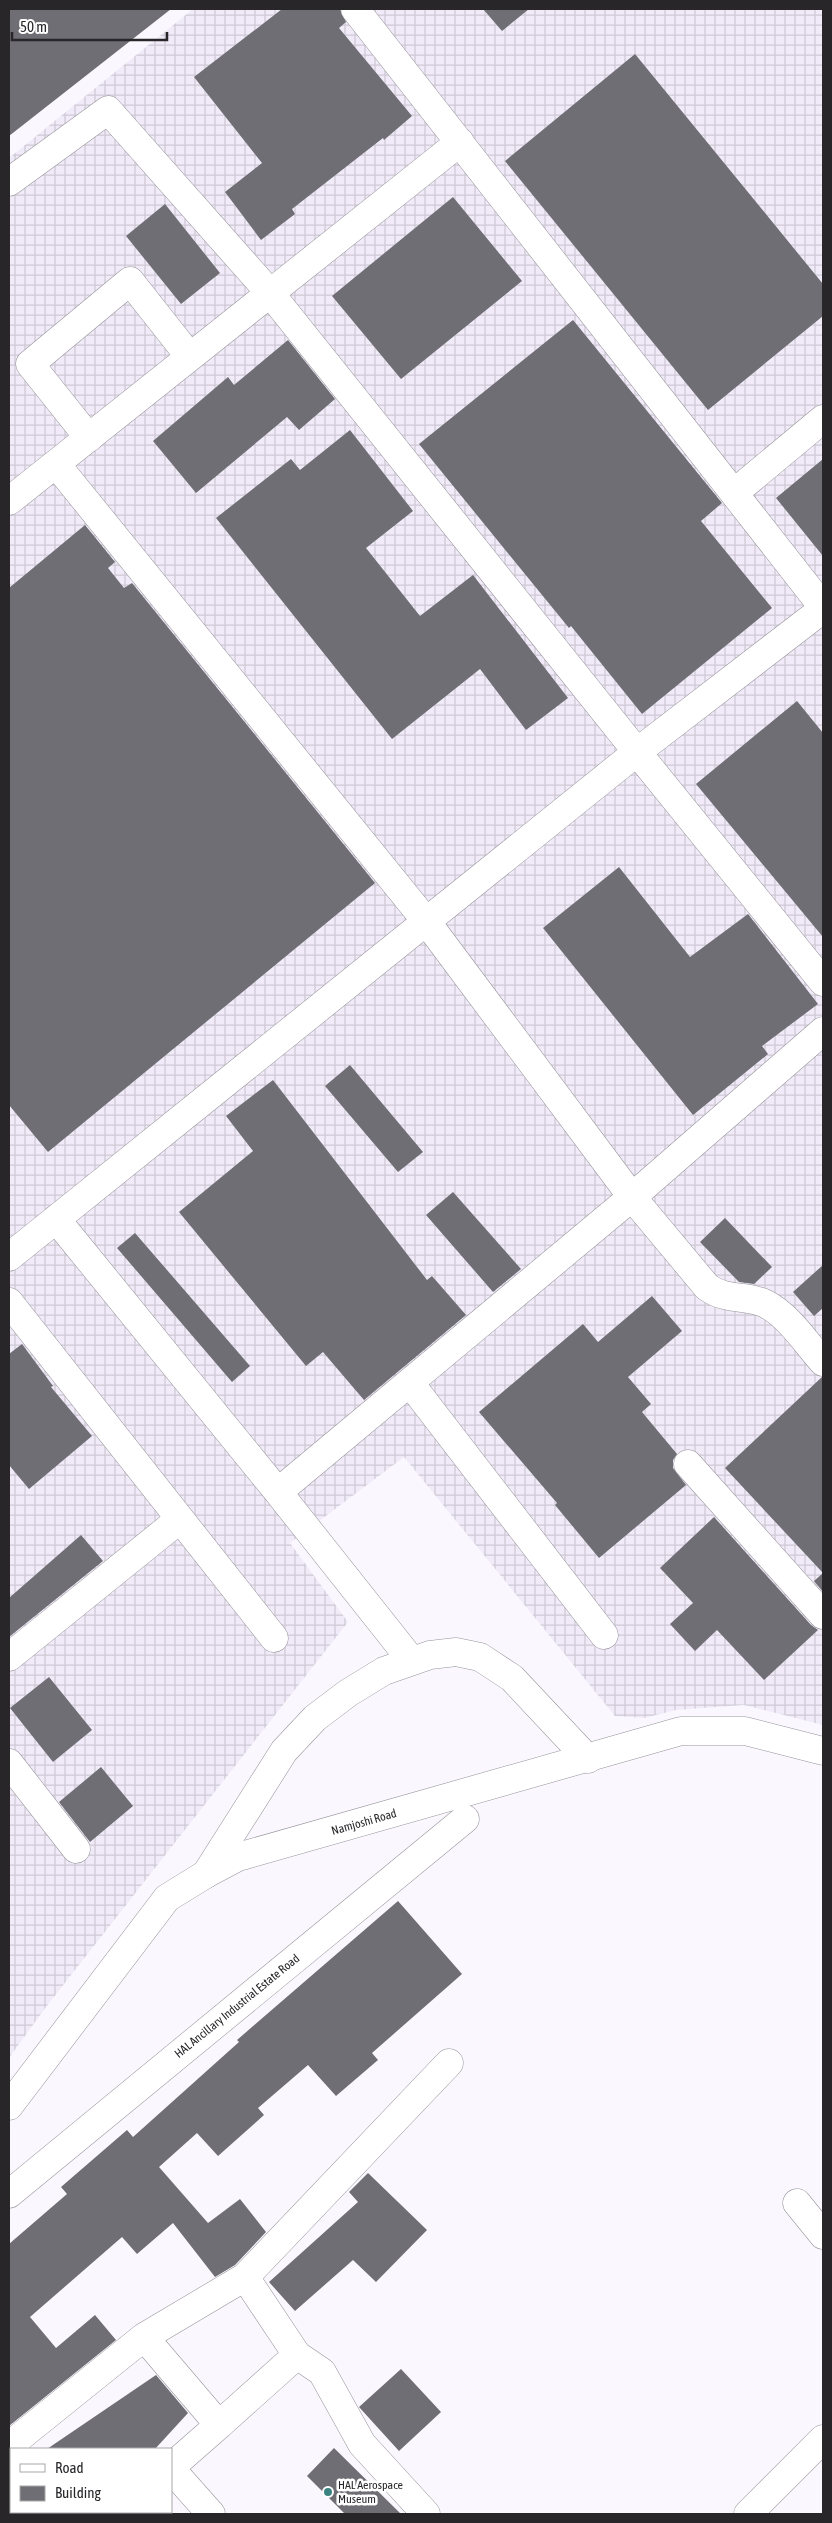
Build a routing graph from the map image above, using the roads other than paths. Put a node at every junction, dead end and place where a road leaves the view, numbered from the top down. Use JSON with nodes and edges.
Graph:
{"nodes":[{"id":1,"x":355,"y":9,"type":"edge"},
{"id":2,"x":460,"y":142,"type":"junction"},
{"id":3,"x":9,"y":182,"type":"edge"},
{"id":4,"x":270,"y":293,"type":"junction"},
{"id":5,"x":190,"y":357,"type":"junction"},
{"id":6,"x":823,"y":419,"type":"edge"},
{"id":7,"x":89,"y":438,"type":"junction"},
{"id":8,"x":56,"y":464,"type":"junction"},
{"id":9,"x":734,"y":492,"type":"junction"},
{"id":10,"x":9,"y":501,"type":"edge"},
{"id":11,"x":823,"y":608,"type":"edge"},
{"id":12,"x":637,"y":752,"type":"junction"},
{"id":13,"x":426,"y":921,"type":"junction"},
{"id":14,"x":823,"y":982,"type":"edge"},
{"id":15,"x":823,"y":1031,"type":"edge"},
{"id":16,"x":632,"y":1197,"type":"junction"},
{"id":17,"x":56,"y":1219,"type":"junction"},
{"id":18,"x":9,"y":1257,"type":"edge"},
{"id":19,"x":9,"y":1302,"type":"edge"},
{"id":20,"x":823,"y":1362,"type":"edge"},
{"id":21,"x":410,"y":1383,"type":"junction"},
{"id":22,"x":688,"y":1464,"type":"dead end"},
{"id":23,"x":278,"y":1492,"type":"junction"},
{"id":24,"x":180,"y":1519,"type":"junction"},
{"id":25,"x":823,"y":1615,"type":"edge"},
{"id":26,"x":604,"y":1634,"type":"dead end"},
{"id":27,"x":274,"y":1638,"type":"dead end"},
{"id":28,"x":9,"y":1657,"type":"edge"},
{"id":29,"x":412,"y":1661,"type":"junction"},
{"id":30,"x":823,"y":1751,"type":"edge"},
{"id":31,"x":588,"y":1759,"type":"junction"},
{"id":32,"x":9,"y":1763,"type":"edge"},
{"id":33,"x":465,"y":1819,"type":"dead end"},
{"id":34,"x":76,"y":1849,"type":"dead end"},
{"id":35,"x":206,"y":1874,"type":"junction"},
{"id":36,"x":449,"y":2063,"type":"dead end"},
{"id":37,"x":9,"y":2106,"type":"edge"},
{"id":38,"x":9,"y":2194,"type":"edge"},
{"id":39,"x":797,"y":2203,"type":"dead end"},
{"id":40,"x":823,"y":2234,"type":"edge"},
{"id":41,"x":245,"y":2277,"type":"junction"},
{"id":42,"x":144,"y":2337,"type":"junction"},
{"id":43,"x":297,"y":2355,"type":"junction"},
{"id":44,"x":219,"y":2425,"type":"junction"},
{"id":45,"x":823,"y":2439,"type":"edge"},
{"id":46,"x":11,"y":2448,"type":"edge"},
{"id":47,"x":172,"y":2467,"type":"edge"},
{"id":48,"x":172,"y":2469,"type":"edge"},
{"id":49,"x":211,"y":2514,"type":"edge"},
{"id":50,"x":426,"y":2514,"type":"edge"},
{"id":51,"x":748,"y":2514,"type":"edge"}],
"edges":[{"from":1,"to":2,"type":"street"},
{"from":2,"to":4,"type":"street"},
{"from":2,"to":9,"type":"street"},
{"from":3,"to":4,"type":"street"},
{"from":4,"to":5,"type":"street"},
{"from":4,"to":12,"type":"street"},
{"from":5,"to":7,"type":"street"},
{"from":5,"to":7,"type":"street"},
{"from":6,"to":9,"type":"street"},
{"from":7,"to":8,"type":"street"},
{"from":8,"to":10,"type":"street"},
{"from":8,"to":13,"type":"street"},
{"from":9,"to":11,"type":"street"},
{"from":11,"to":12,"type":"street"},
{"from":12,"to":13,"type":"street"},
{"from":12,"to":14,"type":"street"},
{"from":13,"to":16,"type":"street"},
{"from":13,"to":17,"type":"street"},
{"from":15,"to":16,"type":"street"},
{"from":16,"to":20,"type":"street"},
{"from":16,"to":21,"type":"street"},
{"from":17,"to":18,"type":"street"},
{"from":17,"to":23,"type":"street"},
{"from":19,"to":24,"type":"street"},
{"from":21,"to":23,"type":"street"},
{"from":21,"to":26,"type":"street"},
{"from":22,"to":25,"type":"street"},
{"from":23,"to":29,"type":"street"},
{"from":24,"to":27,"type":"street"},
{"from":24,"to":28,"type":"street"},
{"from":29,"to":31,"type":"street"},
{"from":29,"to":35,"type":"street"},
{"from":30,"to":31,"type":"street","name":"Namjoshi Road"},
{"from":31,"to":35,"type":"street","name":"Namjoshi Road"},
{"from":32,"to":34,"type":"street"},
{"from":33,"to":38,"type":"street","name":"HAL Ancillary Industrial Estate Road"},
{"from":35,"to":37,"type":"street","name":"Namjoshi Road"},
{"from":36,"to":41,"type":"street"},
{"from":39,"to":40,"type":"street"},
{"from":41,"to":42,"type":"street"},
{"from":41,"to":43,"type":"street"},
{"from":42,"to":44,"type":"street"},
{"from":42,"to":46,"type":"street"},
{"from":43,"to":44,"type":"street"},
{"from":43,"to":50,"type":"street"},
{"from":44,"to":47,"type":"street"},
{"from":45,"to":51,"type":"street"},
{"from":48,"to":49,"type":"street"}]}
